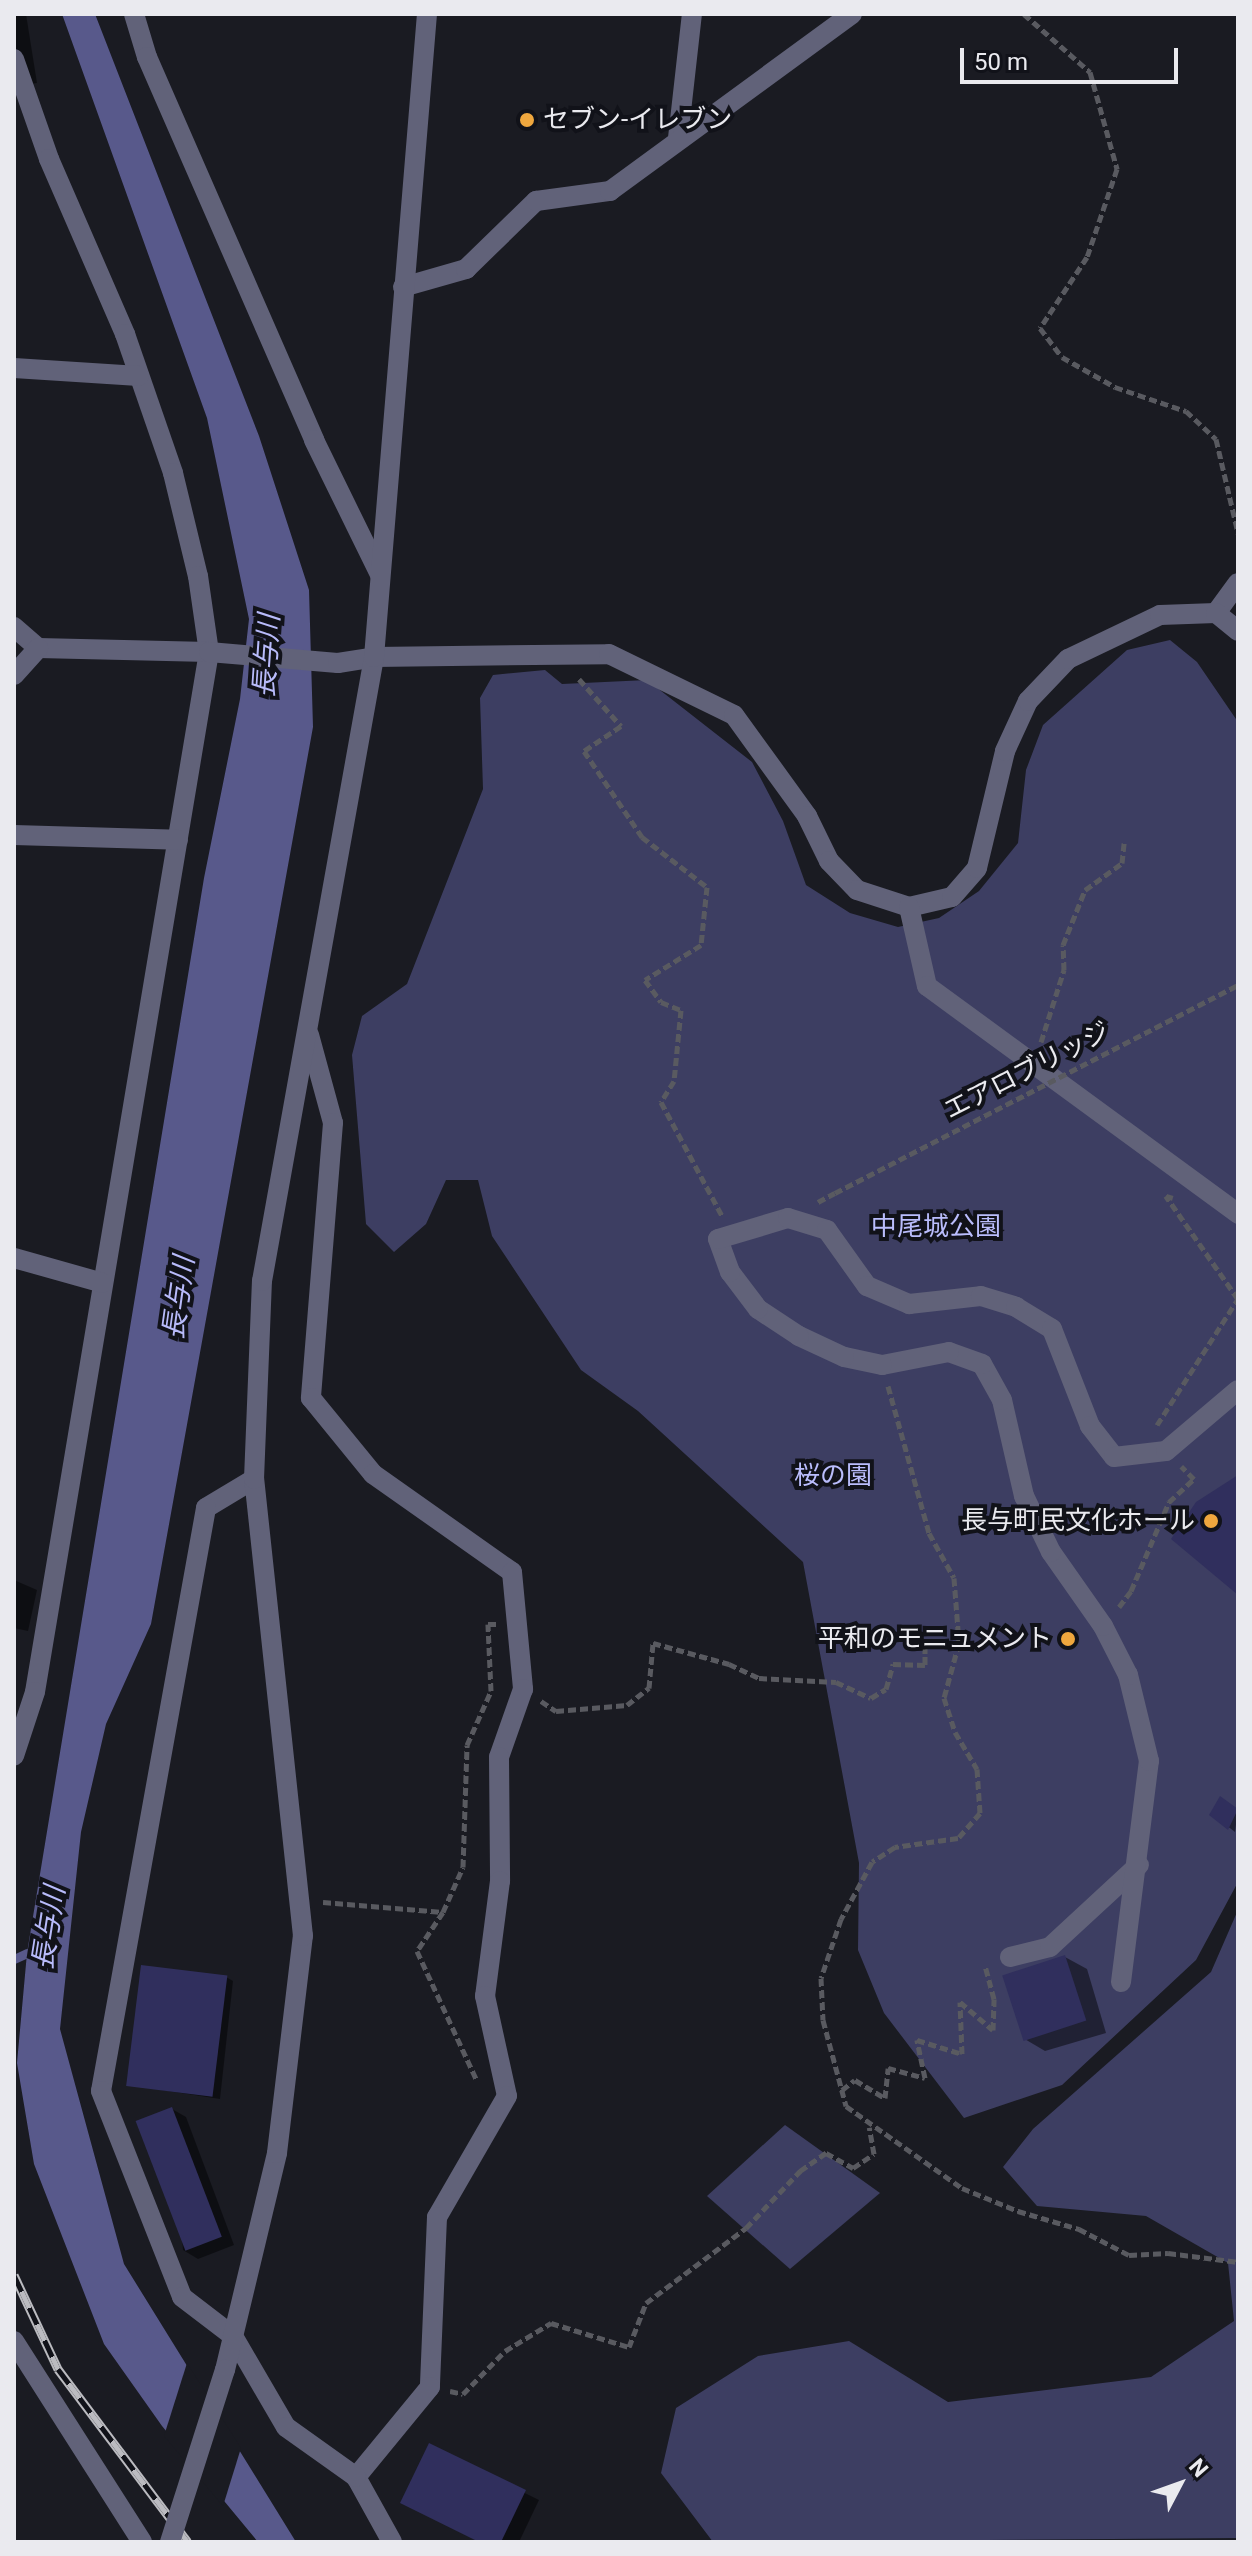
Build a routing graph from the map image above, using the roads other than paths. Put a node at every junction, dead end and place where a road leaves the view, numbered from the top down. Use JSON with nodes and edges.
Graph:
{"nodes":[{"id":1,"x":134,"y":14,"type":"edge"},
{"id":2,"x":427,"y":14,"type":"edge"},
{"id":3,"x":692,"y":14,"type":"edge"},
{"id":4,"x":852,"y":14,"type":"edge"},
{"id":5,"x":14,"y":59,"type":"edge"},
{"id":6,"x":678,"y":138,"type":"junction"},
{"id":7,"x":403,"y":287,"type":"junction"},
{"id":8,"x":14,"y":368,"type":"edge"},
{"id":9,"x":139,"y":376,"type":"junction"},
{"id":10,"x":380,"y":575,"type":"junction"},
{"id":11,"x":1238,"y":583,"type":"edge"},
{"id":12,"x":1216,"y":613,"type":"junction"},
{"id":13,"x":14,"y":627,"type":"edge"},
{"id":14,"x":1238,"y":631,"type":"edge"},
{"id":15,"x":38,"y":648,"type":"junction"},
{"id":16,"x":209,"y":652,"type":"junction"},
{"id":17,"x":374,"y":657,"type":"junction"},
{"id":18,"x":14,"y":675,"type":"edge"},
{"id":19,"x":14,"y":835,"type":"edge"},
{"id":20,"x":178,"y":840,"type":"junction"},
{"id":21,"x":909,"y":907,"type":"junction"},
{"id":22,"x":308,"y":1030,"type":"junction"},
{"id":23,"x":1238,"y":1214,"type":"edge"},
{"id":24,"x":14,"y":1258,"type":"edge"},
{"id":25,"x":103,"y":1283,"type":"junction"},
{"id":26,"x":1238,"y":1390,"type":"edge"},
{"id":27,"x":254,"y":1479,"type":"junction"},
{"id":28,"x":14,"y":1756,"type":"edge"},
{"id":29,"x":1139,"y":1865,"type":"junction"},
{"id":30,"x":1010,"y":1957,"type":"dead end"},
{"id":31,"x":1121,"y":1982,"type":"dead end"},
{"id":32,"x":233,"y":2336,"type":"junction"},
{"id":33,"x":14,"y":2341,"type":"edge"},
{"id":34,"x":356,"y":2477,"type":"junction"},
{"id":35,"x":142,"y":2542,"type":"edge"},
{"id":36,"x":170,"y":2542,"type":"edge"},
{"id":37,"x":392,"y":2542,"type":"edge"}],
"edges":[{"from":1,"to":10,"type":"street"},
{"from":2,"to":7,"type":"street"},
{"from":3,"to":6,"type":"street"},
{"from":4,"to":6,"type":"street"},
{"from":5,"to":9,"type":"street"},
{"from":6,"to":7,"type":"street"},
{"from":7,"to":10,"type":"street"},
{"from":8,"to":9,"type":"street"},
{"from":9,"to":16,"type":"street"},
{"from":10,"to":17,"type":"street"},
{"from":11,"to":12,"type":"street"},
{"from":12,"to":14,"type":"street"},
{"from":12,"to":21,"type":"street"},
{"from":13,"to":15,"type":"street"},
{"from":15,"to":16,"type":"street"},
{"from":15,"to":18,"type":"street"},
{"from":16,"to":17,"type":"street"},
{"from":16,"to":20,"type":"street"},
{"from":17,"to":21,"type":"street"},
{"from":17,"to":22,"type":"street"},
{"from":19,"to":20,"type":"street"},
{"from":20,"to":25,"type":"street"},
{"from":21,"to":23,"type":"street"},
{"from":22,"to":27,"type":"street"},
{"from":22,"to":34,"type":"street"},
{"from":24,"to":25,"type":"street"},
{"from":25,"to":28,"type":"street"},
{"from":26,"to":29,"type":"street"},
{"from":27,"to":32,"type":"street"},
{"from":27,"to":32,"type":"street"},
{"from":29,"to":30,"type":"street"},
{"from":29,"to":31,"type":"street"},
{"from":32,"to":34,"type":"street"},
{"from":32,"to":36,"type":"street","bridge":true},
{"from":33,"to":35,"type":"street"},
{"from":34,"to":37,"type":"street"}]}
